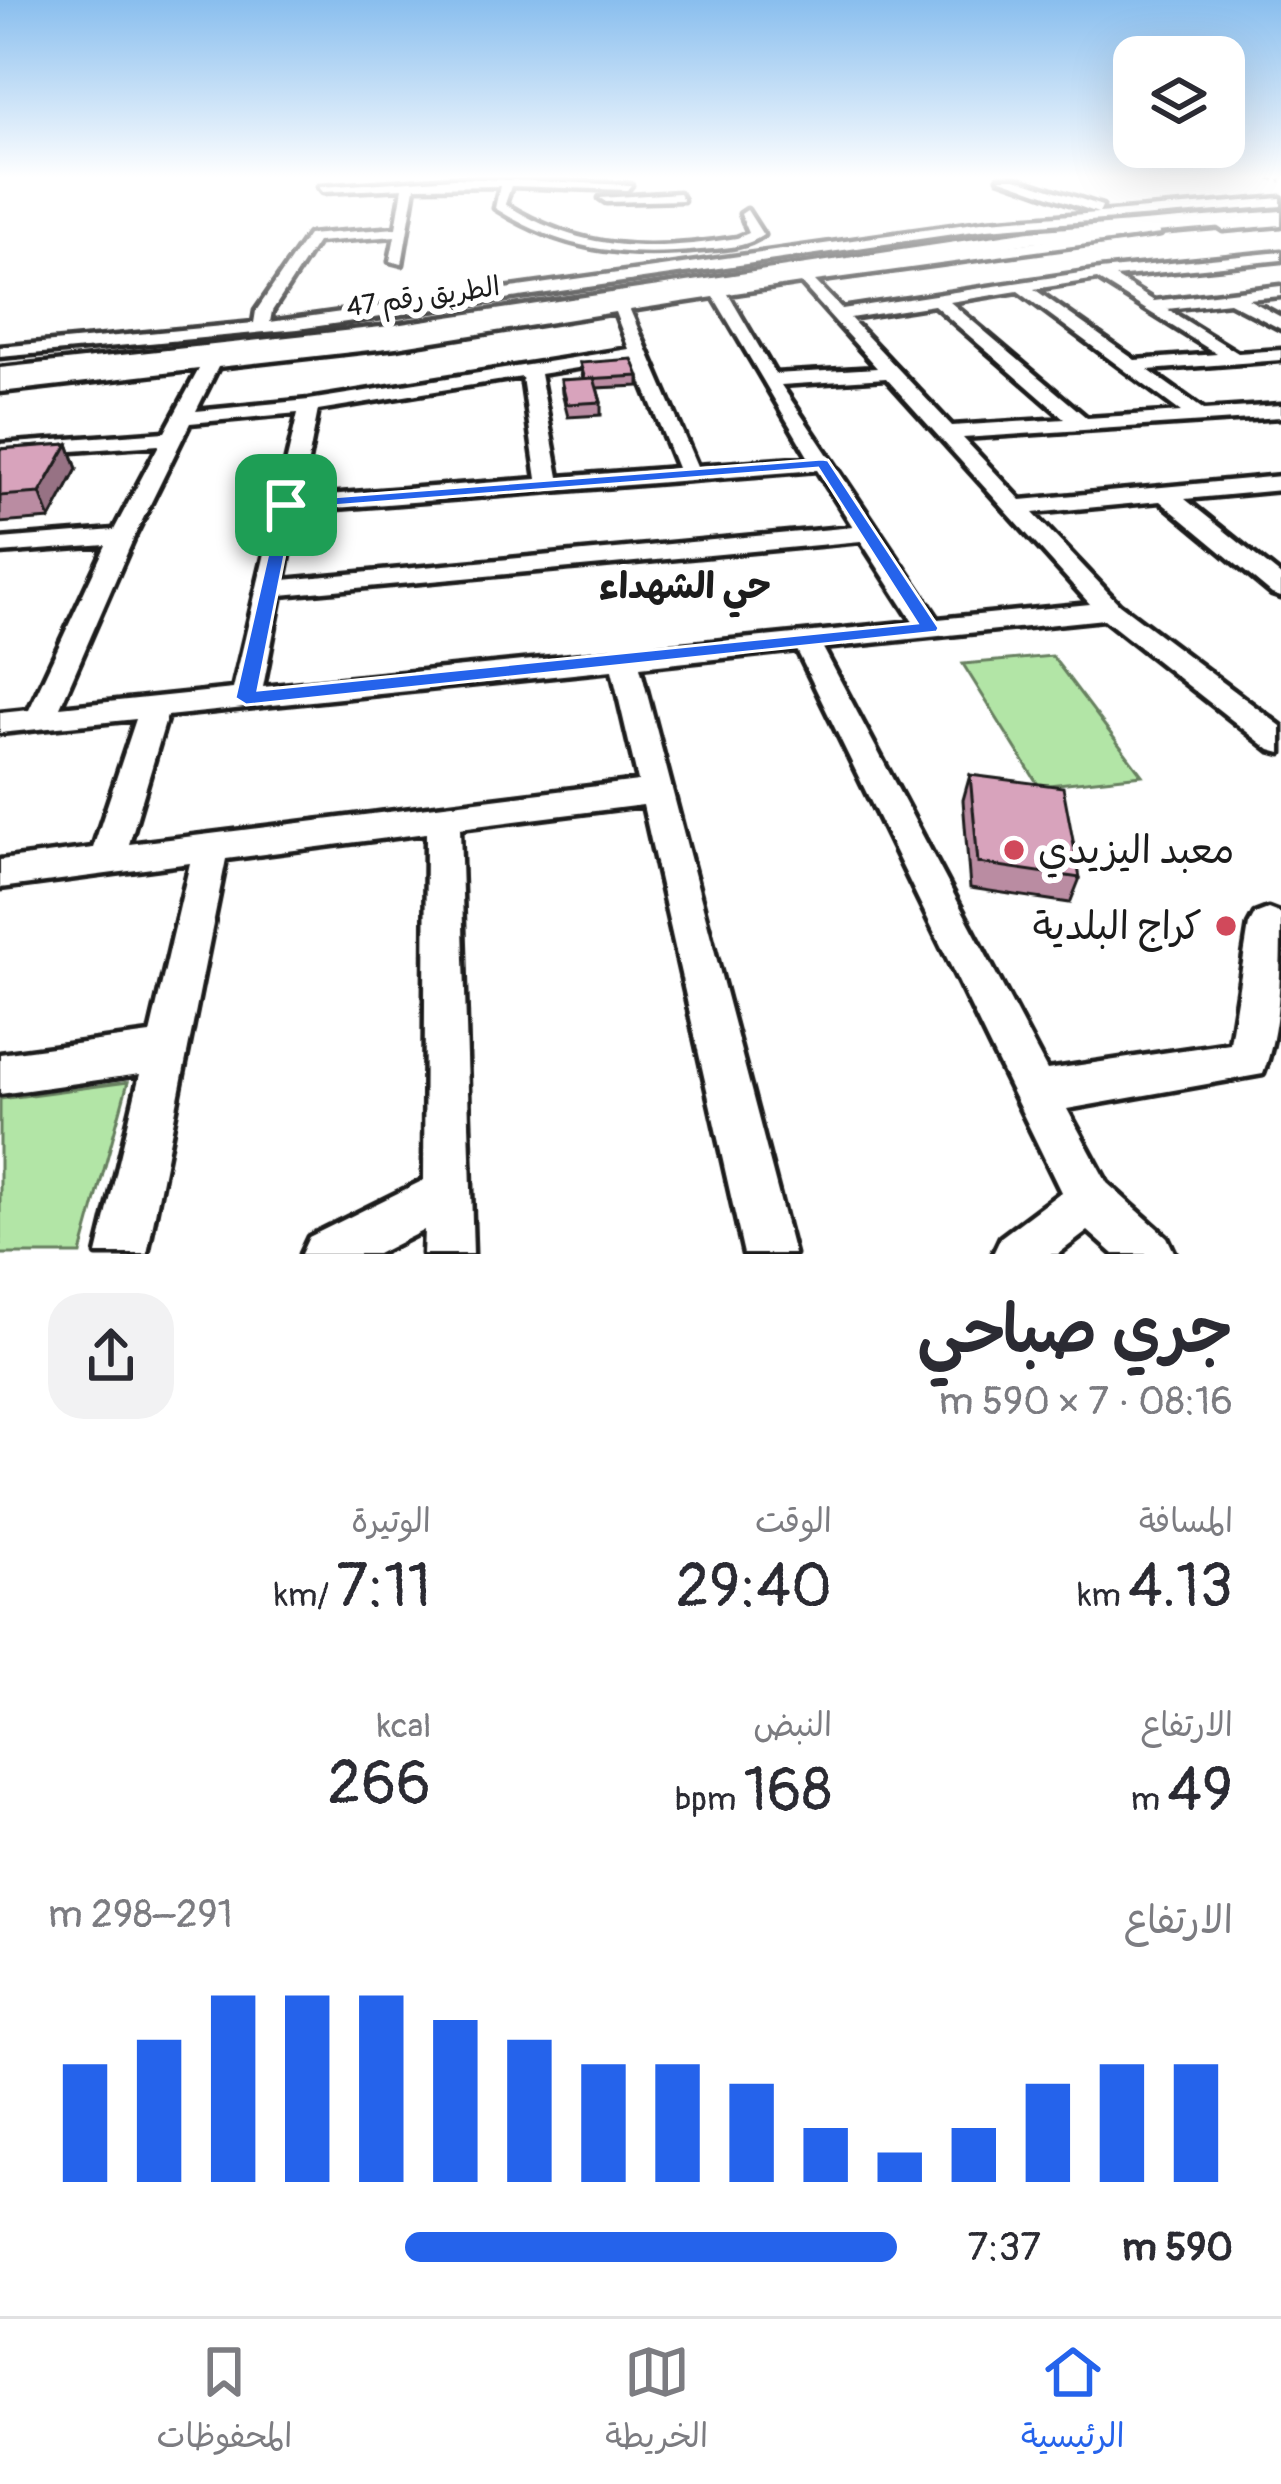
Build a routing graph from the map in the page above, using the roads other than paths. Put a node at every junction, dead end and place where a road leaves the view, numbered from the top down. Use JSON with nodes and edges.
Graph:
{"nodes":[{"id":1,"x":332,"y":237,"type":"edge"},
{"id":2,"x":401,"y":237,"type":"edge"},
{"id":3,"x":554,"y":237,"type":"edge"},
{"id":4,"x":640,"y":237,"type":"edge"},
{"id":5,"x":752,"y":237,"type":"edge"},
{"id":6,"x":903,"y":237,"type":"edge"},
{"id":7,"x":956,"y":237,"type":"edge"},
{"id":8,"x":1064,"y":237,"type":"edge"},
{"id":9,"x":1101,"y":237,"type":"edge"},
{"id":10,"x":1037,"y":241,"type":"junction"},
{"id":11,"x":643,"y":253,"type":"junction"},
{"id":12,"x":1152,"y":256,"type":"dead end"},
{"id":13,"x":1281,"y":256,"type":"edge"},
{"id":14,"x":397,"y":261,"type":"dead end"},
{"id":15,"x":1174,"y":265,"type":"junction"},
{"id":16,"x":665,"y":271,"type":"junction"},
{"id":17,"x":1100,"y":274,"type":"junction"},
{"id":18,"x":805,"y":279,"type":"junction"},
{"id":19,"x":1019,"y":285,"type":"junction"},
{"id":20,"x":619,"y":291,"type":"junction"},
{"id":21,"x":1281,"y":291,"type":"edge"},
{"id":22,"x":719,"y":292,"type":"junction"},
{"id":23,"x":1232,"y":296,"type":"junction"},
{"id":24,"x":937,"y":299,"type":"junction"},
{"id":25,"x":1153,"y":306,"type":"junction"},
{"id":26,"x":837,"y":315,"type":"junction"},
{"id":27,"x":1281,"y":324,"type":"edge"},
{"id":28,"x":268,"y":337,"type":"junction"},
{"id":29,"x":0,"y":352,"type":"edge"},
{"id":30,"x":642,"y":352,"type":"junction"},
{"id":31,"x":1281,"y":355,"type":"edge"},
{"id":32,"x":1236,"y":358,"type":"junction"},
{"id":33,"x":0,"y":362,"type":"edge"},
{"id":34,"x":210,"y":365,"type":"junction"},
{"id":35,"x":1132,"y":366,"type":"junction"},
{"id":36,"x":530,"y":369,"type":"junction"},
{"id":37,"x":891,"y":372,"type":"junction"},
{"id":38,"x":82,"y":373,"type":"junction"},
{"id":39,"x":0,"y":376,"type":"edge"},
{"id":40,"x":769,"y":380,"type":"junction"},
{"id":41,"x":0,"y":386,"type":"edge"},
{"id":42,"x":309,"y":406,"type":"junction"},
{"id":43,"x":1281,"y":411,"type":"edge"},
{"id":44,"x":1200,"y":416,"type":"junction"},
{"id":45,"x":1084,"y":424,"type":"junction"},
{"id":46,"x":177,"y":428,"type":"junction"},
{"id":47,"x":943,"y":433,"type":"junction"},
{"id":48,"x":0,"y":450,"type":"edge"},
{"id":49,"x":822,"y":464,"type":"junction"},
{"id":50,"x":690,"y":474,"type":"junction"},
{"id":51,"x":1280,"y":483,"type":"edge"},
{"id":52,"x":549,"y":485,"type":"junction"},
{"id":53,"x":1164,"y":493,"type":"junction"},
{"id":54,"x":286,"y":505,"type":"junction"},
{"id":55,"x":1013,"y":508,"type":"junction"},
{"id":56,"x":868,"y":533,"type":"junction"},
{"id":57,"x":122,"y":537,"type":"junction"},
{"id":58,"x":0,"y":546,"type":"edge"},
{"id":59,"x":268,"y":589,"type":"junction"},
{"id":60,"x":1281,"y":589,"type":"edge"},
{"id":61,"x":1110,"y":610,"type":"junction"},
{"id":62,"x":930,"y":628,"type":"junction"},
{"id":63,"x":806,"y":641,"type":"junction"},
{"id":64,"x":624,"y":659,"type":"junction"},
{"id":65,"x":246,"y":698,"type":"junction"},
{"id":66,"x":155,"y":707,"type":"junction"},
{"id":67,"x":40,"y":719,"type":"junction"},
{"id":68,"x":0,"y":723,"type":"edge"},
{"id":69,"x":1281,"y":742,"type":"edge"},
{"id":70,"x":655,"y":791,"type":"junction"},
{"id":71,"x":443,"y":818,"type":"junction"},
{"id":72,"x":212,"y":847,"type":"junction"},
{"id":73,"x":106,"y":860,"type":"junction"},
{"id":74,"x":0,"y":874,"type":"edge"},
{"id":75,"x":1268,"y":925,"type":"dead end"},
{"id":76,"x":166,"y":1051,"type":"junction"},
{"id":77,"x":0,"y":1075,"type":"edge"},
{"id":78,"x":1034,"y":1093,"type":"junction"},
{"id":79,"x":447,"y":1193,"type":"junction"},
{"id":80,"x":1090,"y":1200,"type":"junction"},
{"id":81,"x":122,"y":1254,"type":"edge"},
{"id":82,"x":326,"y":1254,"type":"edge"},
{"id":83,"x":448,"y":1254,"type":"edge"},
{"id":84,"x":770,"y":1254,"type":"edge"},
{"id":85,"x":1018,"y":1254,"type":"edge"},
{"id":86,"x":1150,"y":1254,"type":"edge"}],
"edges":[{"from":1,"to":28,"type":"street"},
{"from":2,"to":14,"type":"street"},
{"from":3,"to":11,"type":"street"},
{"from":4,"to":11,"type":"street"},
{"from":5,"to":11,"type":"street"},
{"from":6,"to":16,"type":"street"},
{"from":7,"to":20,"type":"highway","name":"الطريق رقم 47"},
{"from":8,"to":10,"type":"highway","name":"الطريق رقم 47"},
{"from":9,"to":10,"type":"street"},
{"from":10,"to":18,"type":"street"},
{"from":10,"to":28,"type":"highway","name":"الطريق رقم 47"},
{"from":11,"to":16,"type":"street"},
{"from":12,"to":15,"type":"street"},
{"from":13,"to":15,"type":"street"},
{"from":15,"to":17,"type":"street"},
{"from":16,"to":20,"type":"street"},
{"from":17,"to":19,"type":"street"},
{"from":17,"to":25,"type":"street"},
{"from":18,"to":22,"type":"street"},
{"from":18,"to":26,"type":"street"},
{"from":19,"to":24,"type":"street"},
{"from":19,"to":35,"type":"street"},
{"from":20,"to":22,"type":"street"},
{"from":20,"to":28,"type":"highway","name":"الطريق رقم 47"},
{"from":20,"to":30,"type":"street"},
{"from":20,"to":34,"type":"street"},
{"from":21,"to":23,"type":"street"},
{"from":22,"to":40,"type":"street"},
{"from":23,"to":25,"type":"street"},
{"from":23,"to":27,"type":"street"},
{"from":24,"to":26,"type":"street"},
{"from":24,"to":45,"type":"street"},
{"from":25,"to":32,"type":"street"},
{"from":26,"to":37,"type":"street"},
{"from":28,"to":29,"type":"street"},
{"from":28,"to":33,"type":"highway","name":"الطريق رقم 47"},
{"from":28,"to":38,"type":"highway","name":"الطريق رقم 47"},
{"from":30,"to":36,"type":"street"},
{"from":30,"to":50,"type":"street"},
{"from":31,"to":32,"type":"street"},
{"from":32,"to":35,"type":"street"},
{"from":34,"to":38,"type":"street"},
{"from":34,"to":46,"type":"street"},
{"from":35,"to":44,"type":"street"},
{"from":36,"to":42,"type":"street"},
{"from":36,"to":52,"type":"street"},
{"from":37,"to":40,"type":"street"},
{"from":37,"to":47,"type":"street"},
{"from":38,"to":39,"type":"highway","name":"الطريق رقم 47"},
{"from":38,"to":41,"type":"street"},
{"from":40,"to":49,"type":"street"},
{"from":42,"to":46,"type":"street"},
{"from":42,"to":54,"type":"street"},
{"from":43,"to":44,"type":"street"},
{"from":44,"to":45,"type":"street"},
{"from":45,"to":47,"type":"street"},
{"from":46,"to":48,"type":"street"},
{"from":46,"to":57,"type":"street"},
{"from":47,"to":55,"type":"street"},
{"from":49,"to":50,"type":"street"},
{"from":49,"to":56,"type":"street"},
{"from":50,"to":52,"type":"street"},
{"from":51,"to":53,"type":"street"},
{"from":52,"to":54,"type":"street"},
{"from":53,"to":55,"type":"street"},
{"from":53,"to":60,"type":"street"},
{"from":54,"to":59,"type":"street"},
{"from":55,"to":61,"type":"street"},
{"from":56,"to":59,"type":"street"},
{"from":56,"to":62,"type":"street"},
{"from":57,"to":58,"type":"street"},
{"from":57,"to":67,"type":"street"},
{"from":59,"to":65,"type":"street"},
{"from":61,"to":62,"type":"street"},
{"from":61,"to":69,"type":"street"},
{"from":62,"to":63,"type":"street"},
{"from":63,"to":64,"type":"street"},
{"from":63,"to":78,"type":"street"},
{"from":64,"to":65,"type":"street"},
{"from":64,"to":70,"type":"street"},
{"from":65,"to":66,"type":"street"},
{"from":66,"to":67,"type":"street"},
{"from":66,"to":73,"type":"street"},
{"from":67,"to":68,"type":"street"},
{"from":70,"to":71,"type":"street"},
{"from":70,"to":84,"type":"street"},
{"from":71,"to":72,"type":"street"},
{"from":71,"to":79,"type":"street"},
{"from":72,"to":73,"type":"street"},
{"from":72,"to":76,"type":"street"},
{"from":73,"to":74,"type":"street"},
{"from":75,"to":78,"type":"street"},
{"from":76,"to":77,"type":"street"},
{"from":76,"to":81,"type":"street"},
{"from":78,"to":80,"type":"street"},
{"from":79,"to":82,"type":"street"},
{"from":79,"to":83,"type":"street"},
{"from":80,"to":85,"type":"street"},
{"from":80,"to":86,"type":"street"}]}
